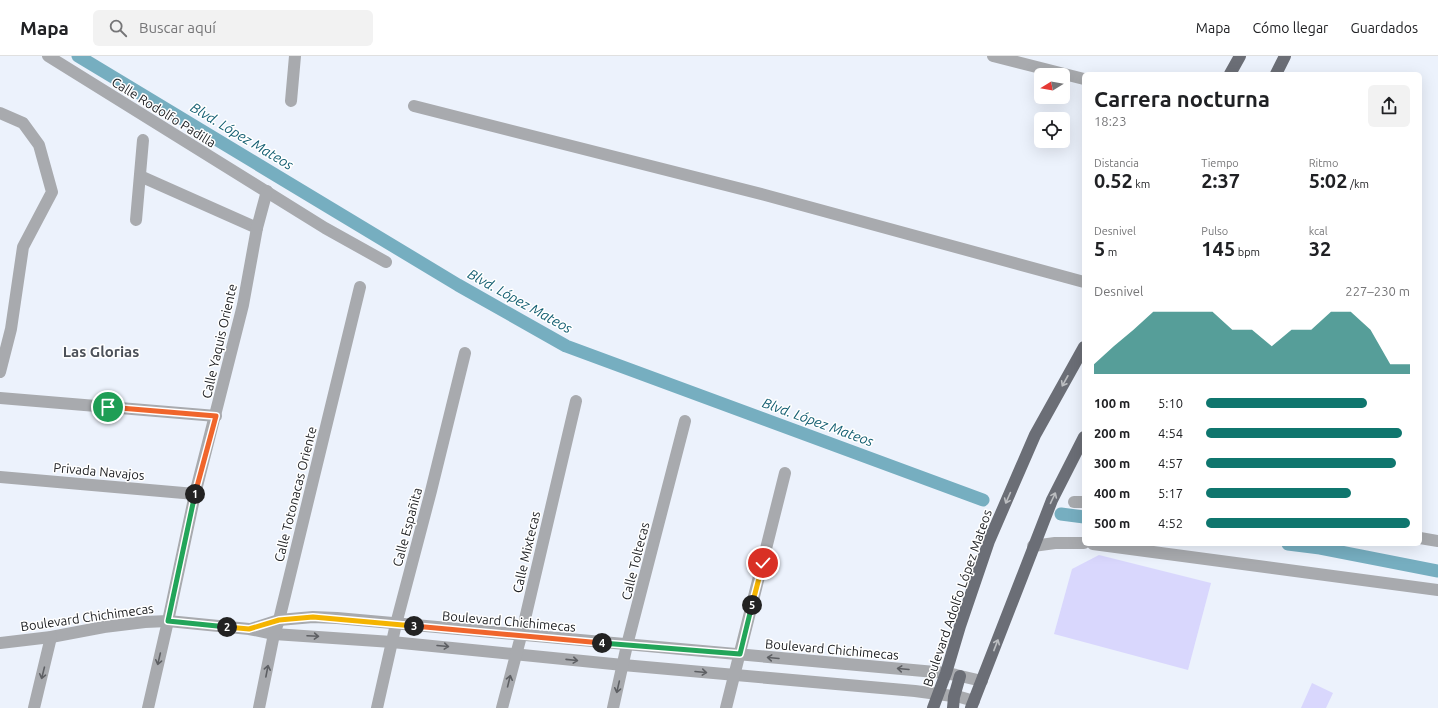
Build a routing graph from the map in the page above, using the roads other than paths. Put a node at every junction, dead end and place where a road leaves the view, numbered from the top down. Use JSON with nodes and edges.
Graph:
{"nodes":[{"id":1,"x":48,"y":56,"type":"edge"},
{"id":2,"x":295,"y":56,"type":"edge"},
{"id":3,"x":993,"y":56,"type":"edge"},
{"id":4,"x":1240,"y":56,"type":"edge"},
{"id":5,"x":1285,"y":56,"type":"edge"},
{"id":6,"x":1231,"y":72,"type":"edge"},
{"id":7,"x":1277,"y":72,"type":"edge"},
{"id":8,"x":1082,"y":78,"type":"edge"},
{"id":9,"x":291,"y":102,"type":"dead end"},
{"id":10,"x":414,"y":106,"type":"dead end"},
{"id":11,"x":0,"y":113,"type":"edge"},
{"id":12,"x":143,"y":140,"type":"dead end"},
{"id":13,"x":140,"y":176,"type":"junction"},
{"id":14,"x":266,"y":191,"type":"junction"},
{"id":15,"x":136,"y":220,"type":"dead end"},
{"id":16,"x":257,"y":228,"type":"junction"},
{"id":17,"x":386,"y":262,"type":"dead end"},
{"id":18,"x":1082,"y":281,"type":"edge"},
{"id":19,"x":360,"y":287,"type":"dead end"},
{"id":20,"x":6,"y":329,"type":"edge"},
{"id":21,"x":1082,"y":351,"type":"edge"},
{"id":22,"x":465,"y":353,"type":"dead end"},
{"id":23,"x":0,"y":372,"type":"edge"},
{"id":24,"x":0,"y":398,"type":"edge"},
{"id":25,"x":576,"y":401,"type":"dead end"},
{"id":26,"x":216,"y":416,"type":"junction"},
{"id":27,"x":684,"y":421,"type":"dead end"},
{"id":28,"x":1082,"y":441,"type":"edge"},
{"id":29,"x":785,"y":472,"type":"dead end"},
{"id":30,"x":0,"y":477,"type":"edge"},
{"id":31,"x":195,"y":494,"type":"junction"},
{"id":32,"x":1422,"y":538,"type":"edge"},
{"id":33,"x":1438,"y":541,"type":"edge"},
{"id":34,"x":1082,"y":543,"type":"edge"},
{"id":35,"x":1033,"y":546,"type":"junction"},
{"id":36,"x":1108,"y":546,"type":"edge"},
{"id":37,"x":1438,"y":590,"type":"edge"},
{"id":38,"x":279,"y":620,"type":"junction"},
{"id":39,"x":168,"y":621,"type":"junction"},
{"id":40,"x":396,"y":624,"type":"junction"},
{"id":41,"x":249,"y":629,"type":"junction"},
{"id":42,"x":274,"y":634,"type":"junction"},
{"id":43,"x":521,"y":636,"type":"junction"},
{"id":44,"x":51,"y":637,"type":"junction"},
{"id":45,"x":392,"y":642,"type":"junction"},
{"id":46,"x":0,"y":643,"type":"edge"},
{"id":47,"x":628,"y":645,"type":"junction"},
{"id":48,"x":516,"y":653,"type":"junction"},
{"id":49,"x":740,"y":654,"type":"junction"},
{"id":50,"x":623,"y":665,"type":"junction"},
{"id":51,"x":946,"y":674,"type":"junction"},
{"id":52,"x":734,"y":675,"type":"junction"},
{"id":53,"x":960,"y":676,"type":"junction"},
{"id":54,"x":982,"y":681,"type":"junction"},
{"id":55,"x":938,"y":694,"type":"junction"},
{"id":56,"x":954,"y":702,"type":"edge"},
{"id":57,"x":972,"y":705,"type":"edge"},
{"id":58,"x":34,"y":708,"type":"edge"},
{"id":59,"x":148,"y":708,"type":"edge"},
{"id":60,"x":259,"y":708,"type":"edge"},
{"id":61,"x":377,"y":708,"type":"edge"},
{"id":62,"x":502,"y":708,"type":"edge"},
{"id":63,"x":613,"y":708,"type":"edge"},
{"id":64,"x":726,"y":708,"type":"edge"},
{"id":65,"x":933,"y":708,"type":"edge"}],
"edges":[{"from":1,"to":14,"type":"street","name":"Calle Rodolfo Padilla"},
{"from":2,"to":9,"type":"street"},
{"from":3,"to":8,"type":"street"},
{"from":4,"to":6,"type":"main road"},
{"from":5,"to":7,"type":"main road"},
{"from":10,"to":18,"type":"street"},
{"from":11,"to":20,"type":"street"},
{"from":12,"to":13,"type":"street"},
{"from":13,"to":15,"type":"street"},
{"from":13,"to":16,"type":"street"},
{"from":14,"to":16,"type":"street","name":"Calle Yaquis Oriente"},
{"from":14,"to":17,"type":"street","name":"Calle Rodolfo Padilla"},
{"from":16,"to":26,"type":"street","name":"Calle Yaquis Oriente"},
{"from":19,"to":38,"type":"street","name":"Calle Totonacas Oriente"},
{"from":20,"to":23,"type":"street"},
{"from":21,"to":51,"type":"main road","name":"Boulevard Adolfo López Mateos","one_way":true},
{"from":22,"to":40,"type":"street","name":"Calle Españita"},
{"from":24,"to":26,"type":"street"},
{"from":25,"to":43,"type":"street","name":"Calle Mixtecas"},
{"from":26,"to":31,"type":"street","name":"Calle Yaquis Oriente"},
{"from":27,"to":47,"type":"street","name":"Calle Toltecas"},
{"from":35,"to":28,"type":"main road","one_way":true},
{"from":29,"to":49,"type":"street"},
{"from":30,"to":31,"type":"street","name":"Privada Navajos"},
{"from":31,"to":39,"type":"street","name":"Calle Yaquis Oriente"},
{"from":32,"to":33,"type":"street"},
{"from":34,"to":35,"type":"street"},
{"from":54,"to":35,"type":"main road","one_way":true},
{"from":36,"to":37,"type":"street"},
{"from":38,"to":40,"type":"street","name":"Boulevard Chichimecas"},
{"from":38,"to":41,"type":"street","name":"Boulevard Chichimecas"},
{"from":38,"to":42,"type":"street","name":"Calle Totonacas Oriente"},
{"from":39,"to":41,"type":"street","name":"Boulevard Chichimecas"},
{"from":39,"to":44,"type":"street","name":"Boulevard Chichimecas"},
{"from":39,"to":59,"type":"street","name":"Calle Yaquis Oriente","one_way":true},
{"from":40,"to":43,"type":"street","name":"Boulevard Chichimecas"},
{"from":40,"to":45,"type":"street","name":"Calle Españita"},
{"from":41,"to":42,"type":"street","name":"Boulevard Chichimecas"},
{"from":42,"to":45,"type":"street","name":"Boulevard Chichimecas","one_way":true},
{"from":60,"to":42,"type":"street","name":"Calle Totonacas Oriente","one_way":true},
{"from":43,"to":47,"type":"street","name":"Boulevard Chichimecas"},
{"from":43,"to":48,"type":"street","name":"Calle Mixtecas"},
{"from":44,"to":46,"type":"street","name":"Boulevard Chichimecas"},
{"from":44,"to":58,"type":"street","one_way":true},
{"from":45,"to":48,"type":"street","name":"Boulevard Chichimecas","one_way":true},
{"from":45,"to":61,"type":"street","name":"Calle Españita"},
{"from":47,"to":49,"type":"street","name":"Boulevard Chichimecas"},
{"from":47,"to":50,"type":"street","name":"Calle Toltecas"},
{"from":48,"to":50,"type":"street","name":"Boulevard Chichimecas","one_way":true},
{"from":62,"to":48,"type":"street","name":"Calle Mixtecas","one_way":true},
{"from":51,"to":49,"type":"street","name":"Boulevard Chichimecas","one_way":true},
{"from":49,"to":52,"type":"street"},
{"from":50,"to":52,"type":"street","name":"Boulevard Chichimecas","one_way":true},
{"from":50,"to":63,"type":"street","name":"Calle Toltecas","one_way":true},
{"from":51,"to":53,"type":"street","name":"Boulevard Chichimecas"},
{"from":51,"to":55,"type":"main road","name":"Boulevard Adolfo López Mateos"},
{"from":52,"to":55,"type":"street","name":"Boulevard Chichimecas"},
{"from":52,"to":64,"type":"street"},
{"from":53,"to":54,"type":"street","name":"Boulevard Chichimecas"},
{"from":53,"to":56,"type":"main road"},
{"from":54,"to":57,"type":"main road"},
{"from":55,"to":56,"type":"street","name":"Boulevard Chichimecas"},
{"from":55,"to":65,"type":"main road","name":"Boulevard Adolfo López Mateos"},
{"from":56,"to":57,"type":"street","name":"Boulevard Chichimecas"}]}
